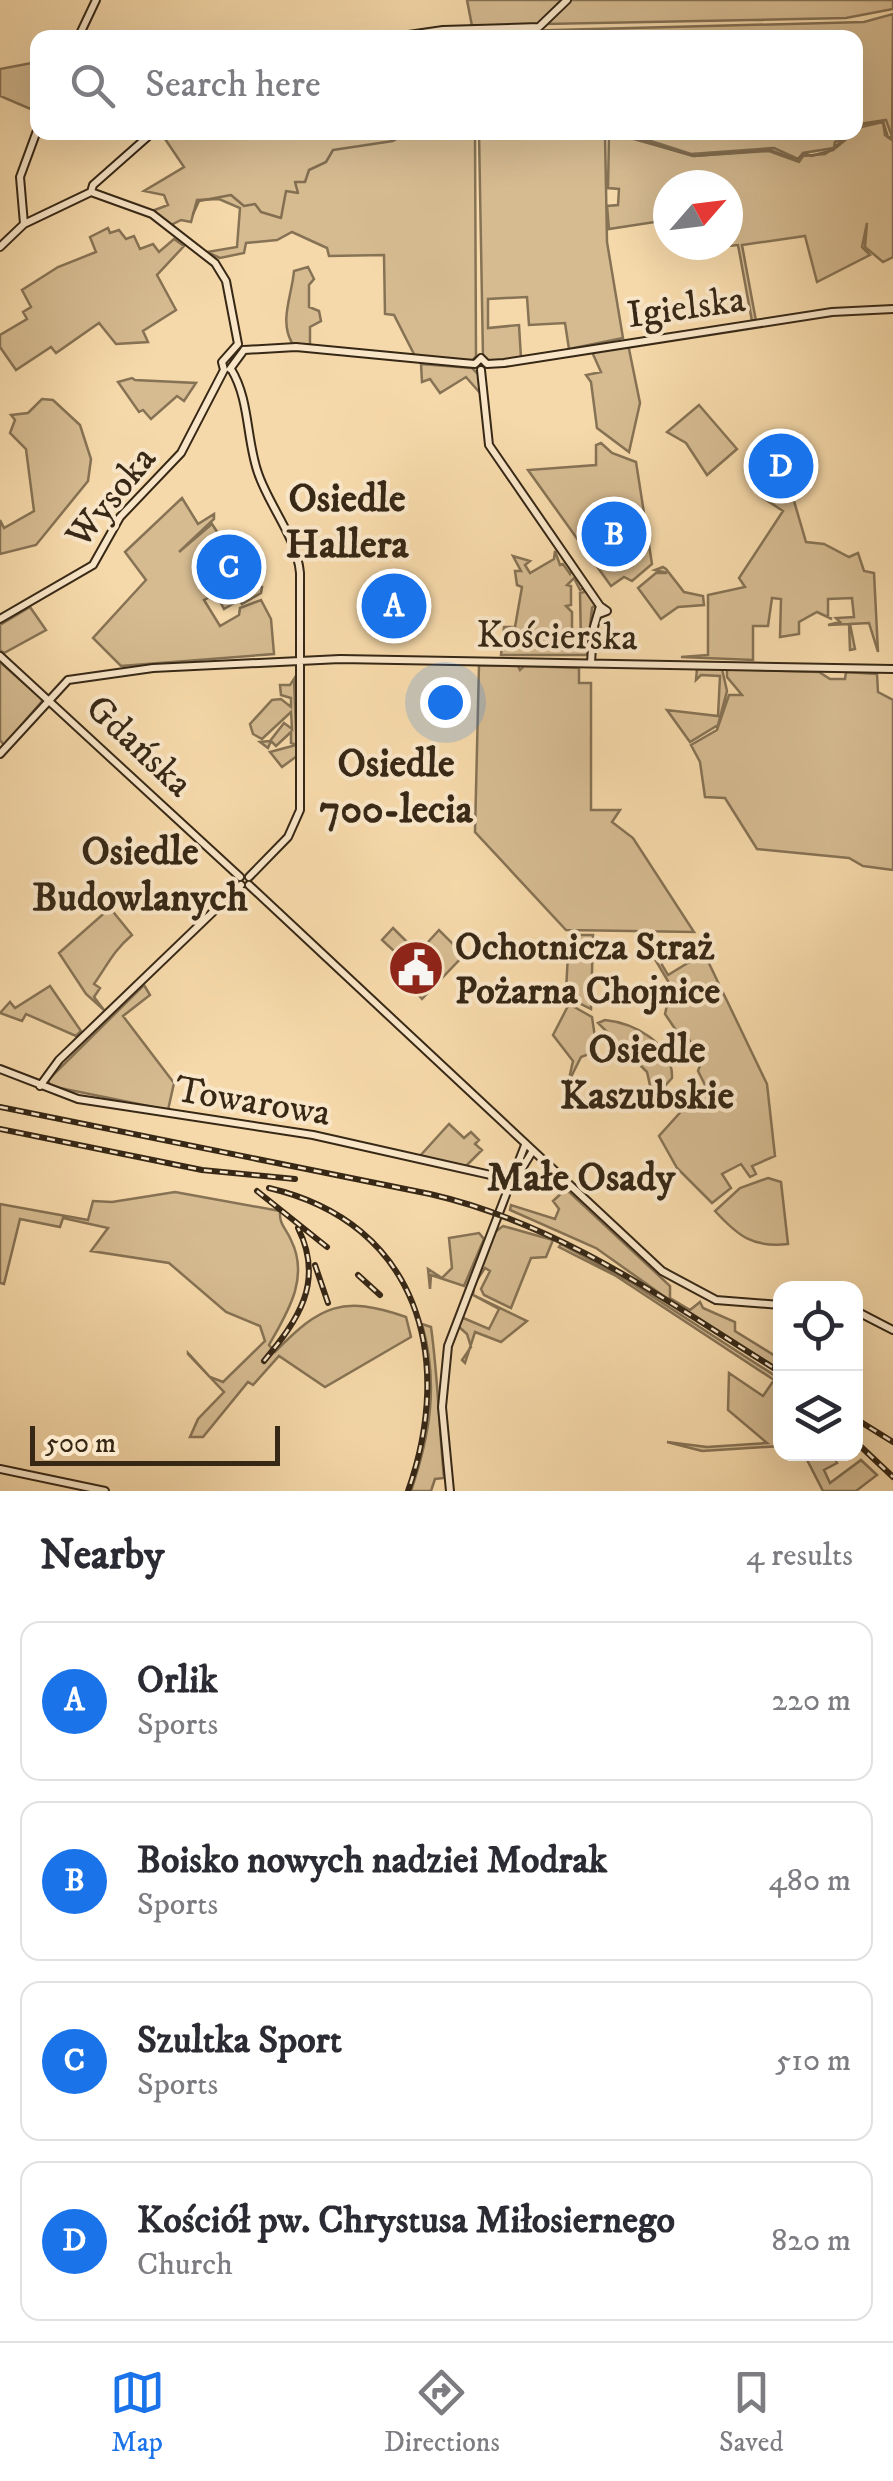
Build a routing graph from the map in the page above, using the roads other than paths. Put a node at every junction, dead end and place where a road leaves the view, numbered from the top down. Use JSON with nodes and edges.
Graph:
{"nodes":[{"id":1,"x":96,"y":0,"type":"edge"},
{"id":2,"x":567,"y":0,"type":"edge"},
{"id":3,"x":82,"y":30,"type":"edge"},
{"id":4,"x":443,"y":30,"type":"edge"},
{"id":5,"x":34,"y":140,"type":"edge"},
{"id":6,"x":145,"y":140,"type":"edge"},
{"id":7,"x":99,"y":184,"type":"junction"},
{"id":8,"x":91,"y":192,"type":"junction"},
{"id":9,"x":101,"y":194,"type":"junction"},
{"id":10,"x":29,"y":217,"type":"junction"},
{"id":11,"x":0,"y":247,"type":"edge"},
{"id":12,"x":893,"y":309,"type":"edge"},
{"id":13,"x":241,"y":347,"type":"junction"},
{"id":14,"x":481,"y":366,"type":"junction"},
{"id":15,"x":228,"y":369,"type":"junction"},
{"id":16,"x":0,"y":618,"type":"edge"},
{"id":17,"x":0,"y":656,"type":"edge"},
{"id":18,"x":298,"y":659,"type":"junction"},
{"id":19,"x":592,"y":663,"type":"junction"},
{"id":20,"x":893,"y":668,"type":"edge"},
{"id":21,"x":50,"y":698,"type":"junction"},
{"id":22,"x":0,"y":754,"type":"edge"},
{"id":23,"x":245,"y":881,"type":"junction"},
{"id":24,"x":0,"y":1069,"type":"edge"},
{"id":25,"x":40,"y":1086,"type":"junction"},
{"id":26,"x":525,"y":1144,"type":"junction"},
{"id":27,"x":532,"y":1151,"type":"junction"},
{"id":28,"x":526,"y":1158,"type":"junction"},
{"id":29,"x":540,"y":1158,"type":"junction"},
{"id":30,"x":499,"y":1180,"type":"junction"},
{"id":31,"x":513,"y":1180,"type":"junction"},
{"id":32,"x":509,"y":1190,"type":"junction"},
{"id":33,"x":773,"y":1305,"type":"edge"},
{"id":34,"x":863,"y":1315,"type":"edge"},
{"id":35,"x":893,"y":1330,"type":"edge"},
{"id":36,"x":0,"y":1469,"type":"edge"},
{"id":37,"x":105,"y":1491,"type":"edge"},
{"id":38,"x":450,"y":1491,"type":"edge"}],
"edges":[{"from":1,"to":3,"type":"street"},
{"from":2,"to":4,"type":"street"},
{"from":5,"to":10,"type":"street"},
{"from":6,"to":7,"type":"street"},
{"from":7,"to":8,"type":"street"},
{"from":7,"to":9,"type":"street"},
{"from":8,"to":9,"type":"street"},
{"from":8,"to":10,"type":"street"},
{"from":9,"to":13,"type":"street"},
{"from":10,"to":11,"type":"street"},
{"from":12,"to":14,"type":"street","name":"Igielska"},
{"from":13,"to":14,"type":"street","name":"Igielska"},
{"from":13,"to":15,"type":"street","name":"Wysoka"},
{"from":14,"to":19,"type":"street"},
{"from":15,"to":16,"type":"street","name":"Wysoka"},
{"from":15,"to":18,"type":"street"},
{"from":17,"to":21,"type":"street","name":"Gdańska"},
{"from":18,"to":19,"type":"street","name":"Kościerska"},
{"from":18,"to":21,"type":"street","name":"Kościerska"},
{"from":18,"to":23,"type":"street"},
{"from":19,"to":20,"type":"street","name":"Kościerska"},
{"from":21,"to":22,"type":"street"},
{"from":21,"to":23,"type":"street","name":"Gdańska"},
{"from":23,"to":25,"type":"street"},
{"from":23,"to":26,"type":"street","name":"Gdańska"},
{"from":24,"to":25,"type":"street","name":"Towarowa"},
{"from":25,"to":30,"type":"street","name":"Towarowa"},
{"from":26,"to":27,"type":"street","name":"Gdańska"},
{"from":26,"to":28,"type":"street"},
{"from":27,"to":28,"type":"street"},
{"from":27,"to":29,"type":"street","name":"Gdańska"},
{"from":28,"to":29,"type":"street"},
{"from":28,"to":31,"type":"street"},
{"from":29,"to":33,"type":"street","name":"Gdańska"},
{"from":30,"to":31,"type":"street","name":"Towarowa"},
{"from":30,"to":32,"type":"street"},
{"from":31,"to":32,"type":"street"},
{"from":32,"to":38,"type":"street"},
{"from":34,"to":35,"type":"street"},
{"from":36,"to":37,"type":"street"}]}
